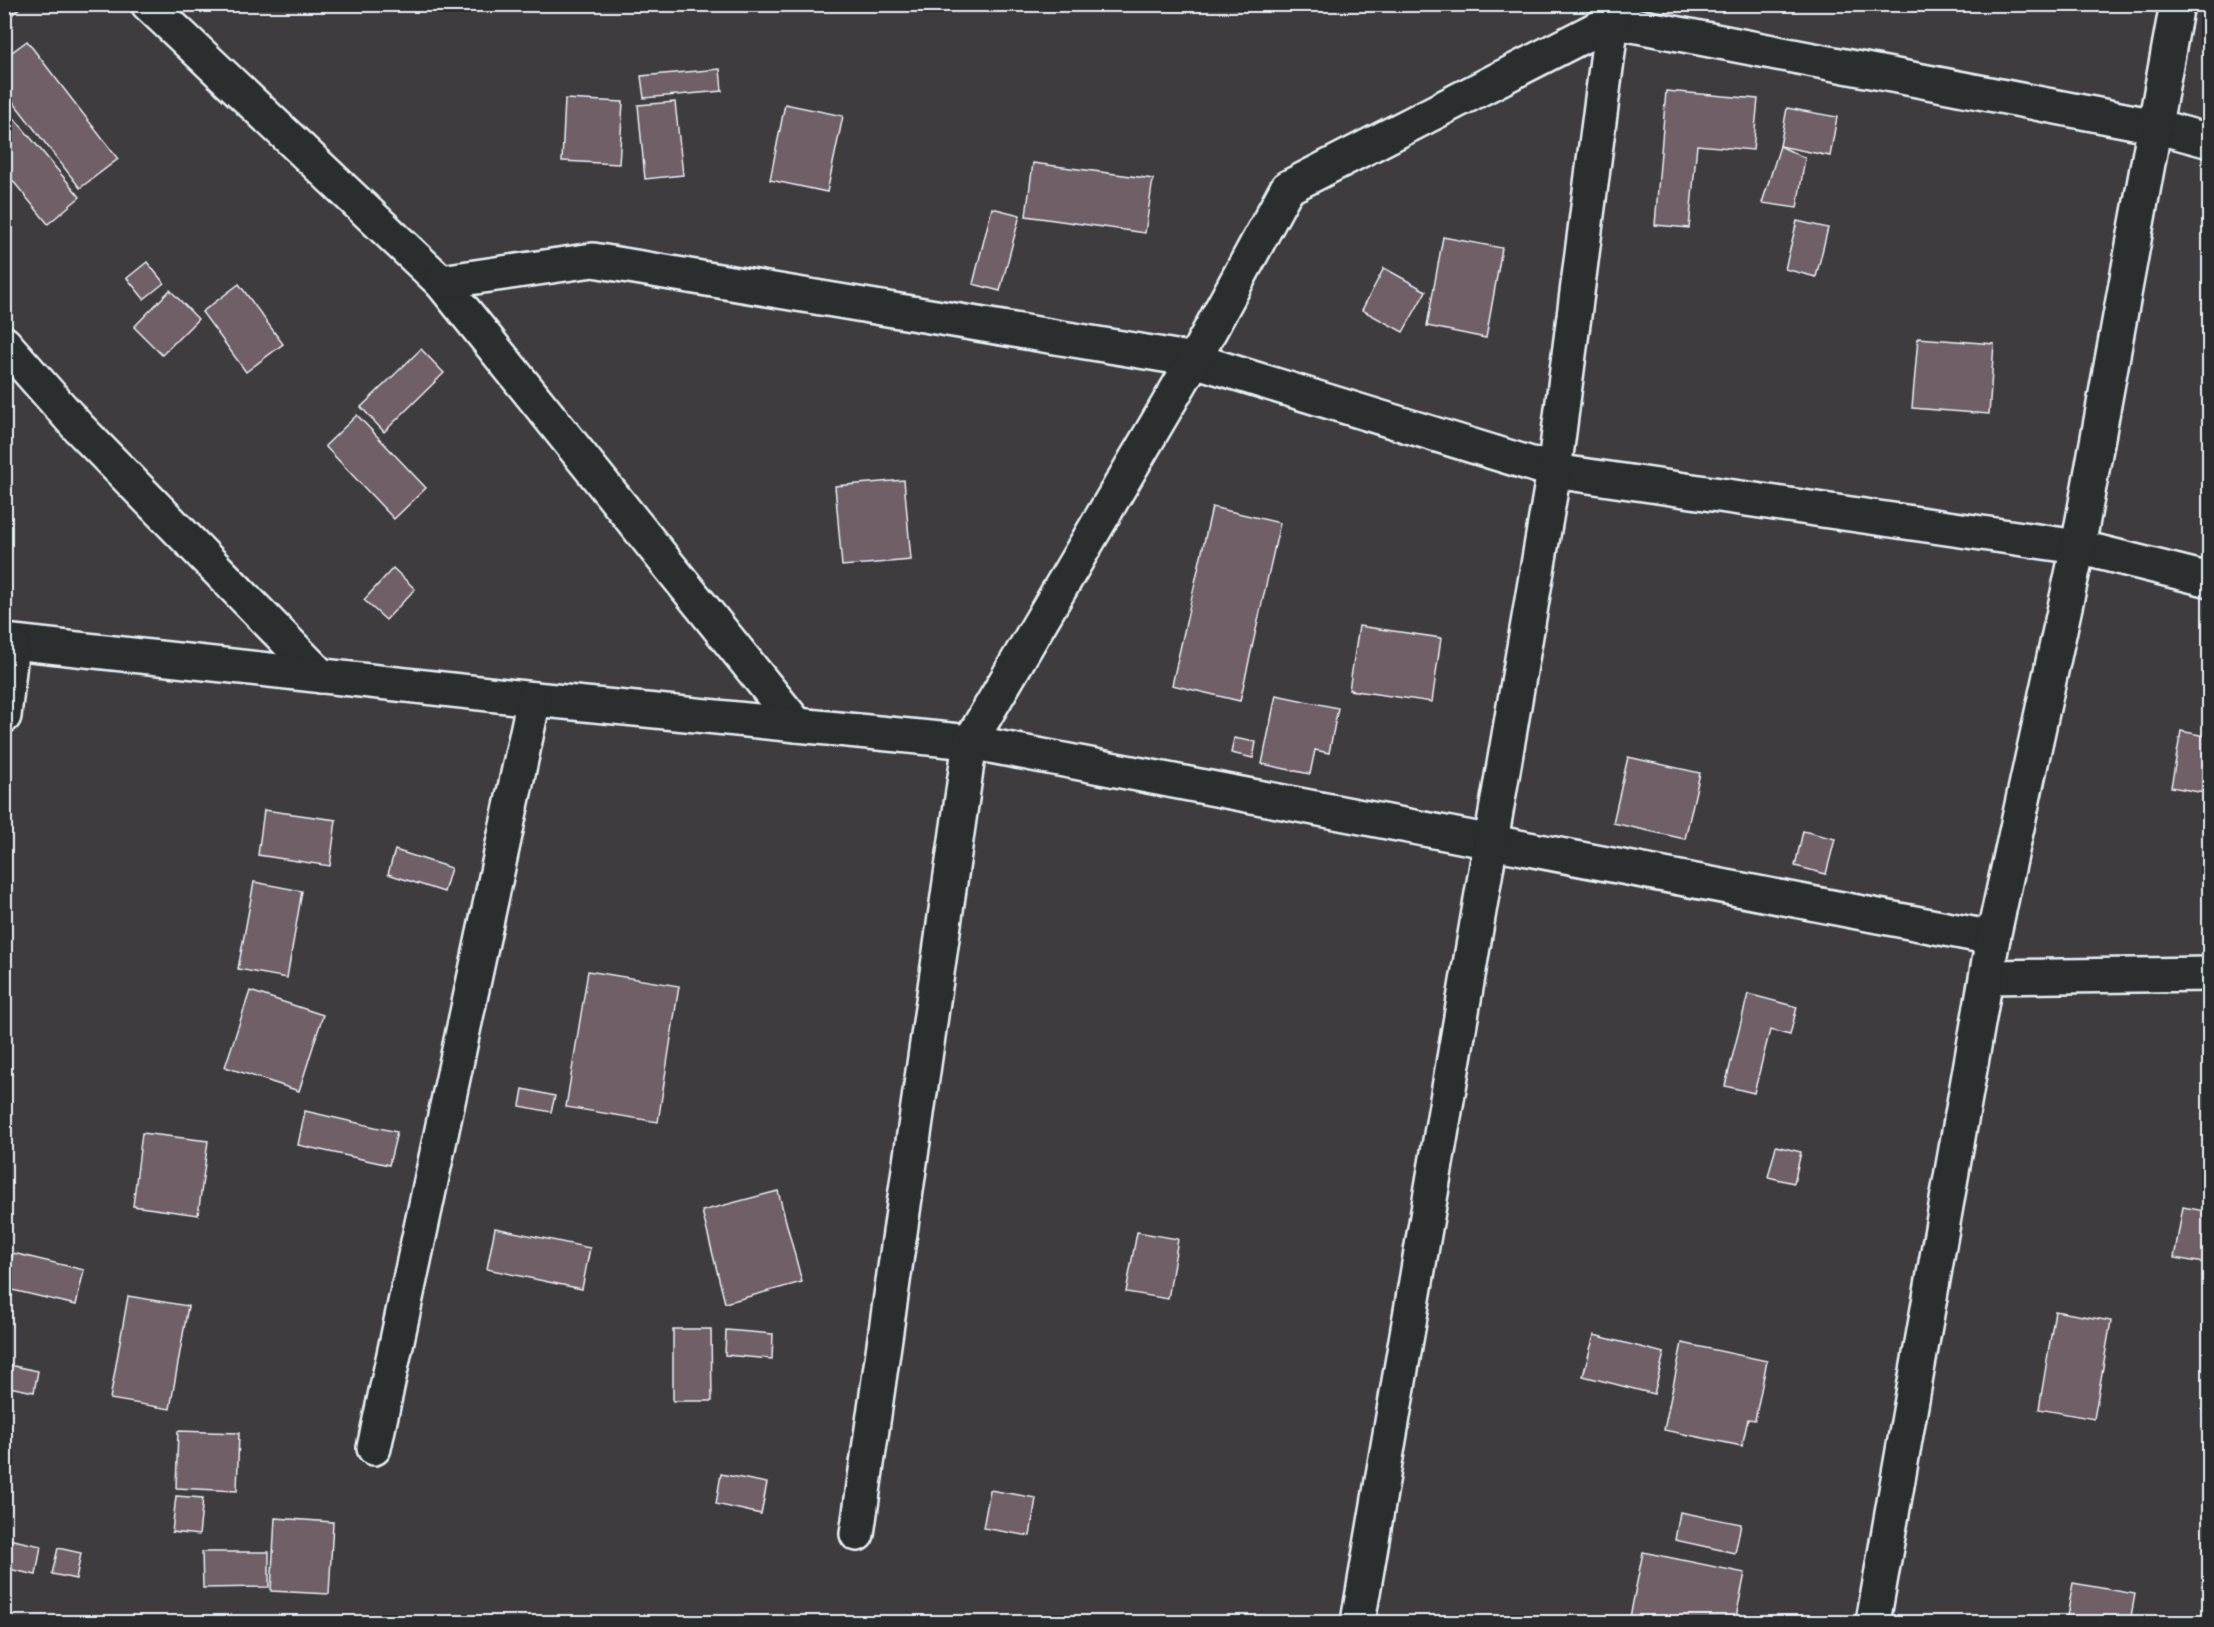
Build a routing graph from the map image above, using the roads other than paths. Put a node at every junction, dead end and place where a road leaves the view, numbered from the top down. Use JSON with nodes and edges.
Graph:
{"nodes":[{"id":1,"x":148,"y":4,"type":"edge"},
{"id":2,"x":2177,"y":4,"type":"edge"},
{"id":3,"x":1614,"y":13,"type":"edge"},
{"id":4,"x":2155,"y":126,"type":"junction"},
{"id":5,"x":2210,"y":141,"type":"edge"},
{"id":6,"x":441,"y":282,"type":"junction"},
{"id":7,"x":4,"y":343,"type":"edge"},
{"id":8,"x":1194,"y":360,"type":"junction"},
{"id":9,"x":1554,"y":471,"type":"junction"},
{"id":10,"x":2078,"y":548,"type":"junction"},
{"id":11,"x":2210,"y":579,"type":"edge"},
{"id":12,"x":8,"y":642,"type":"edge"},
{"id":13,"x":321,"y":676,"type":"junction"},
{"id":14,"x":534,"y":699,"type":"junction"},
{"id":15,"x":4,"y":716,"type":"edge"},
{"id":16,"x":797,"y":725,"type":"junction"},
{"id":17,"x":970,"y":742,"type":"junction"},
{"id":18,"x":1491,"y":842,"type":"junction"},
{"id":19,"x":1993,"y":938,"type":"junction"},
{"id":20,"x":2210,"y":974,"type":"edge"},
{"id":21,"x":1987,"y":977,"type":"junction"},
{"id":22,"x":374,"y":1448,"type":"dead end"},
{"id":23,"x":857,"y":1534,"type":"dead end"},
{"id":24,"x":1358,"y":1623,"type":"edge"},
{"id":25,"x":1873,"y":1623,"type":"edge"}],
"edges":[{"from":1,"to":6,"type":"street"},
{"from":2,"to":4,"type":"street"},
{"from":3,"to":4,"type":"street"},
{"from":3,"to":8,"type":"street"},
{"from":3,"to":9,"type":"street"},
{"from":4,"to":5,"type":"street"},
{"from":4,"to":10,"type":"street"},
{"from":6,"to":8,"type":"street"},
{"from":6,"to":16,"type":"street"},
{"from":7,"to":13,"type":"street"},
{"from":8,"to":9,"type":"street"},
{"from":8,"to":17,"type":"street"},
{"from":9,"to":10,"type":"street"},
{"from":9,"to":18,"type":"street"},
{"from":10,"to":11,"type":"street"},
{"from":10,"to":19,"type":"street"},
{"from":12,"to":13,"type":"street"},
{"from":12,"to":15,"type":"street"},
{"from":13,"to":14,"type":"street"},
{"from":14,"to":16,"type":"street"},
{"from":14,"to":22,"type":"street"},
{"from":16,"to":17,"type":"street"},
{"from":17,"to":18,"type":"street"},
{"from":17,"to":23,"type":"street"},
{"from":18,"to":19,"type":"street"},
{"from":18,"to":24,"type":"street"},
{"from":19,"to":21,"type":"street"},
{"from":20,"to":21,"type":"street"},
{"from":21,"to":25,"type":"street"}]}
